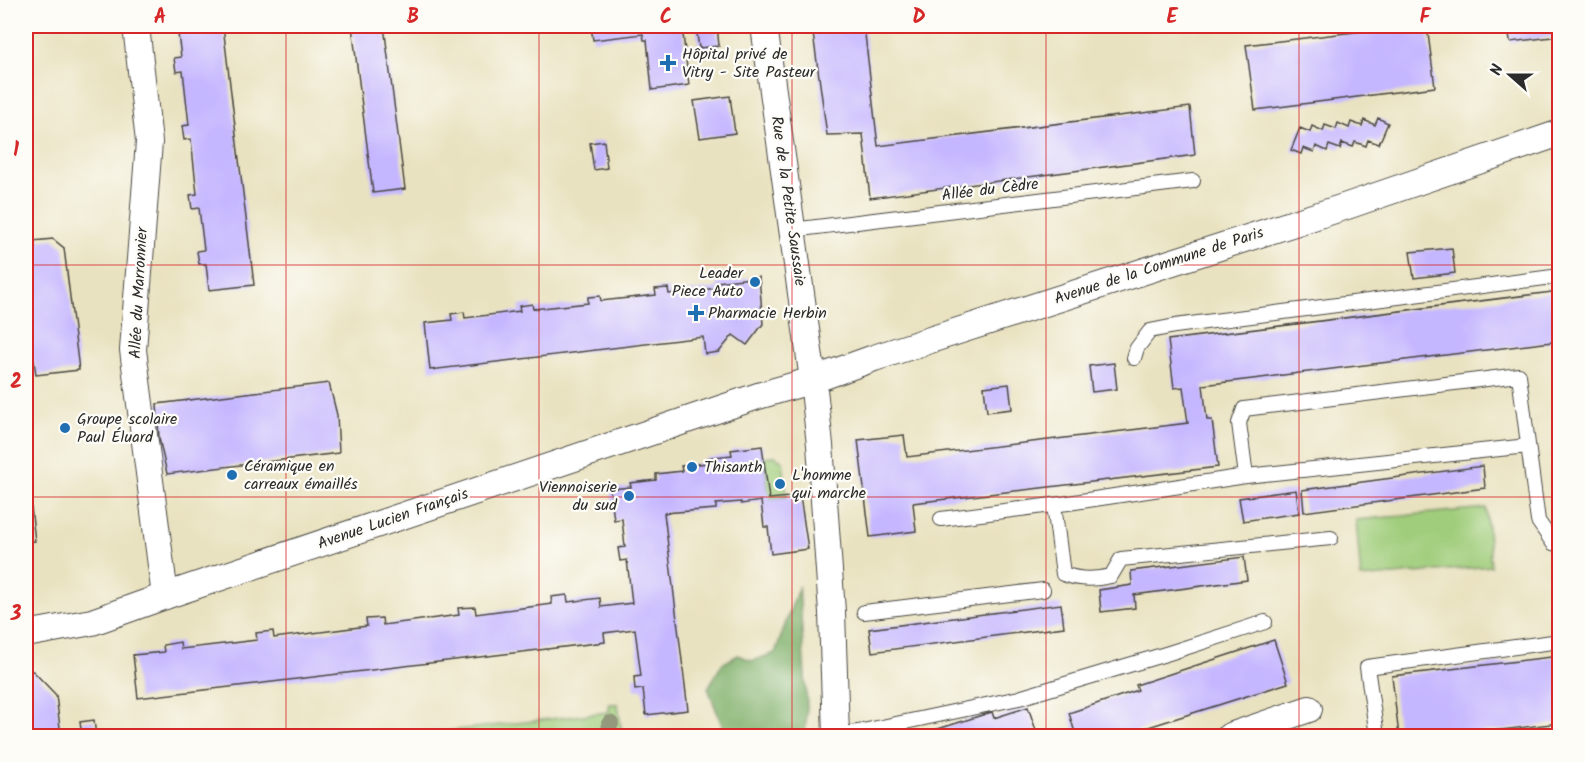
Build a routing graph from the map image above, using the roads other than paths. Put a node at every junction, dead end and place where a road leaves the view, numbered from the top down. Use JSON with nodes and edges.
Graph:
{"nodes":[{"id":1,"x":136,"y":26,"type":"edge"},
{"id":2,"x":764,"y":26,"type":"edge"},
{"id":3,"x":1560,"y":133,"type":"edge"},
{"id":4,"x":1192,"y":181,"type":"dead end"},
{"id":5,"x":792,"y":230,"type":"junction"},
{"id":6,"x":1560,"y":276,"type":"edge"},
{"id":7,"x":1134,"y":358,"type":"dead end"},
{"id":8,"x":813,"y":380,"type":"junction"},
{"id":9,"x":758,"y":396,"type":"joint"},
{"id":10,"x":1528,"y":446,"type":"junction"},
{"id":11,"x":1246,"y":476,"type":"junction"},
{"id":12,"x":1054,"y":505,"type":"junction"},
{"id":13,"x":941,"y":519,"type":"dead end"},
{"id":14,"x":1330,"y":538,"type":"dead end"},
{"id":15,"x":1560,"y":545,"type":"edge"},
{"id":16,"x":1043,"y":590,"type":"dead end"},
{"id":17,"x":165,"y":596,"type":"junction"},
{"id":18,"x":864,"y":612,"type":"dead end"},
{"id":19,"x":1265,"y":622,"type":"dead end"},
{"id":20,"x":26,"y":634,"type":"edge"},
{"id":21,"x":1560,"y":641,"type":"edge"},
{"id":22,"x":1309,"y":709,"type":"dead end"},
{"id":23,"x":836,"y":736,"type":"edge"},
{"id":24,"x":1230,"y":736,"type":"edge"},
{"id":25,"x":1377,"y":736,"type":"edge"}],
"edges":[{"from":1,"to":17,"type":"street","name":"Allée du Marronnier"},
{"from":2,"to":5,"type":"street","name":"Rue de la Petite Saussaie"},
{"from":3,"to":8,"type":"street","name":"Avenue de la Commune de Paris"},
{"from":4,"to":5,"type":"lane","name":"Allée du Cèdre"},
{"from":5,"to":8,"type":"street","name":"Rue de la Petite Saussaie"},
{"from":6,"to":7,"type":"lane"},
{"from":8,"to":9,"type":"street","name":"Avenue de la Commune de Paris"},
{"from":8,"to":23,"type":"street","name":"Rue de la Petite Saussaie"},
{"from":9,"to":17,"type":"street","name":"Avenue Lucien Français"},
{"from":10,"to":11,"type":"lane"},
{"from":10,"to":11,"type":"lane"},
{"from":10,"to":15,"type":"lane"},
{"from":11,"to":12,"type":"lane"},
{"from":12,"to":13,"type":"lane"},
{"from":12,"to":14,"type":"lane"},
{"from":16,"to":18,"type":"lane"},
{"from":17,"to":20,"type":"street","name":"Avenue Lucien Français"},
{"from":19,"to":23,"type":"lane"},
{"from":21,"to":25,"type":"lane"},
{"from":22,"to":24,"type":"street"}]}
